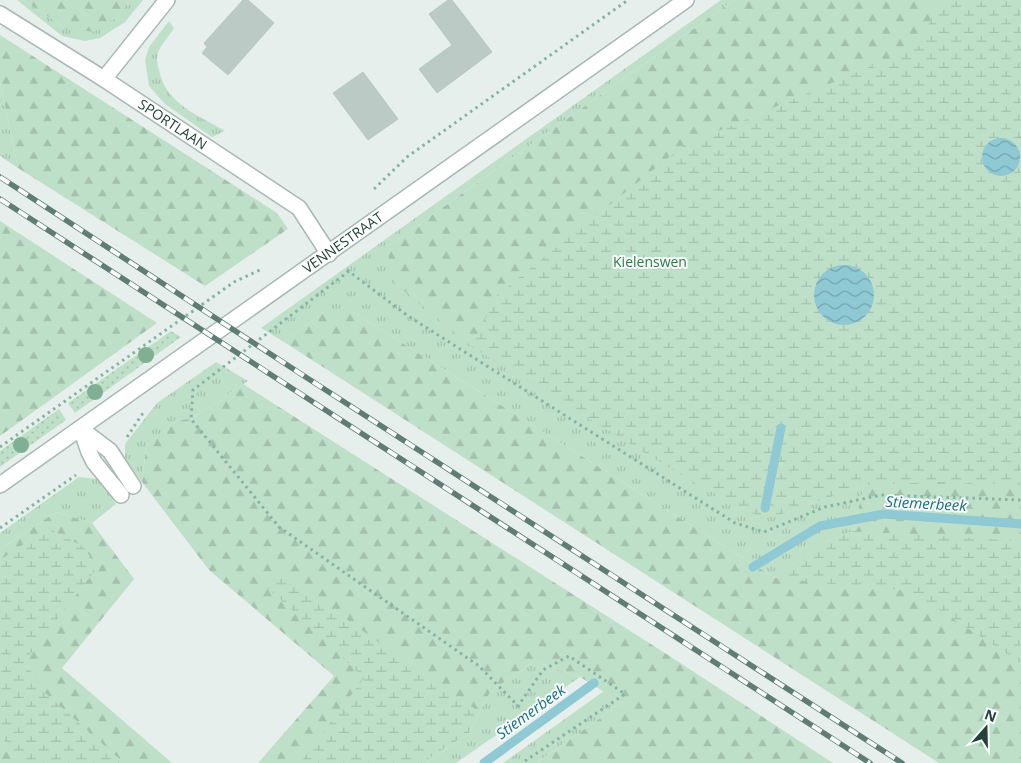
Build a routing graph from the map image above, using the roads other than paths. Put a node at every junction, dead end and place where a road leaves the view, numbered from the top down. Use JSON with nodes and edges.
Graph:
{"nodes":[{"id":1,"x":168,"y":0,"type":"edge"},
{"id":2,"x":686,"y":0,"type":"edge"},
{"id":3,"x":0,"y":14,"type":"edge"},
{"id":4,"x":104,"y":79,"type":"junction"},
{"id":5,"x":328,"y":254,"type":"junction"},
{"id":6,"x":81,"y":429,"type":"junction"},
{"id":7,"x":0,"y":485,"type":"edge"},
{"id":8,"x":127,"y":490,"type":"dead end"}],
"edges":[{"from":1,"to":4,"type":"street"},
{"from":2,"to":5,"type":"street","name":"VENNESTRAAT"},
{"from":3,"to":4,"type":"street","name":"SPORTLAAN"},
{"from":4,"to":5,"type":"street","name":"SPORTLAAN"},
{"from":5,"to":6,"type":"street","name":"VENNESTRAAT"},
{"from":6,"to":7,"type":"street","name":"VENNESTRAAT"},
{"from":6,"to":8,"type":"street"}]}
